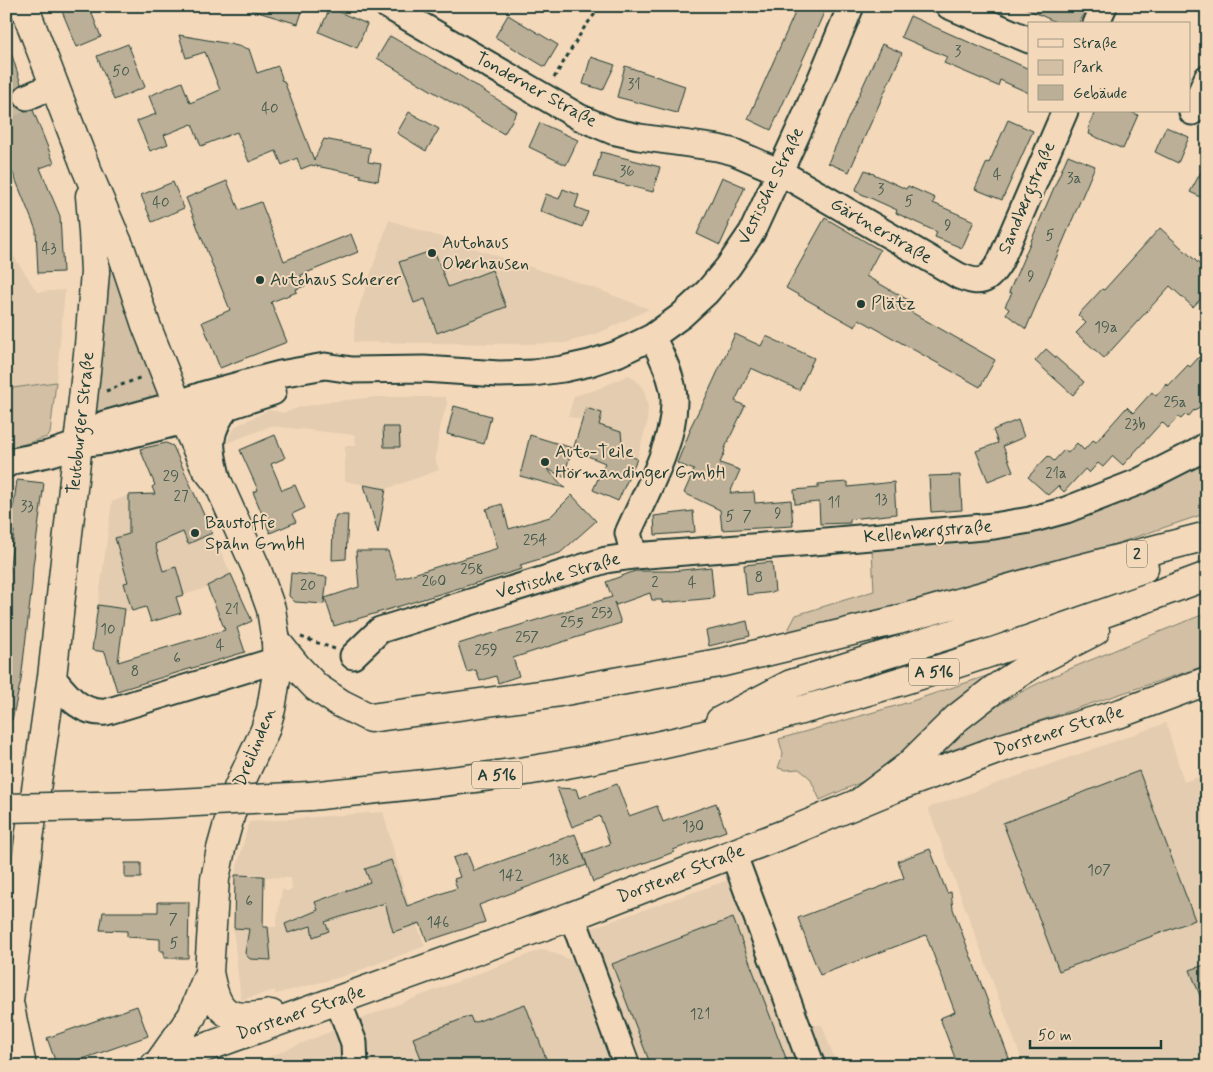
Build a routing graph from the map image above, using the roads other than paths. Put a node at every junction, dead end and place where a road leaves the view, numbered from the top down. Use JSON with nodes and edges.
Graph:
{"nodes":[{"id":1,"x":24,"y":6,"type":"edge"},
{"id":2,"x":388,"y":6,"type":"edge"},
{"id":3,"x":851,"y":6,"type":"edge"},
{"id":4,"x":949,"y":6,"type":"edge"},
{"id":5,"x":1104,"y":6,"type":"edge"},
{"id":6,"x":1097,"y":22,"type":"edge"},
{"id":7,"x":1028,"y":40,"type":"edge"},
{"id":8,"x":1207,"y":78,"type":"edge"},
{"id":9,"x":55,"y":85,"type":"junction"},
{"id":10,"x":27,"y":97,"type":"tunnel mouth"},
{"id":11,"x":1065,"y":112,"type":"edge"},
{"id":12,"x":1196,"y":114,"type":"edge"},
{"id":13,"x":86,"y":168,"type":"junction"},
{"id":14,"x":780,"y":172,"type":"junction"},
{"id":15,"x":984,"y":280,"type":"joint"},
{"id":16,"x":652,"y":337,"type":"junction"},
{"id":17,"x":352,"y":370,"type":"junction"},
{"id":18,"x":228,"y":406,"type":"junction"},
{"id":19,"x":180,"y":413,"type":"junction"},
{"id":20,"x":79,"y":444,"type":"junction"},
{"id":21,"x":1207,"y":445,"type":"edge"},
{"id":22,"x":6,"y":465,"type":"edge"},
{"id":23,"x":219,"y":485,"type":"junction"},
{"id":24,"x":1207,"y":536,"type":"edge"},
{"id":25,"x":1207,"y":544,"type":"edge"},
{"id":26,"x":634,"y":556,"type":"junction"},
{"id":27,"x":1207,"y":576,"type":"edge"},
{"id":28,"x":1180,"y":586,"type":"junction"},
{"id":29,"x":276,"y":643,"type":"junction"},
{"id":30,"x":353,"y":656,"type":"road end"},
{"id":31,"x":52,"y":677,"type":"junction"},
{"id":32,"x":1207,"y":682,"type":"edge"},
{"id":33,"x":683,"y":740,"type":"junction"},
{"id":34,"x":863,"y":800,"type":"junction"},
{"id":35,"x":6,"y":808,"type":"edge"},
{"id":36,"x":733,"y":853,"type":"junction"},
{"id":37,"x":572,"y":916,"type":"junction"},
{"id":38,"x":12,"y":929,"type":"edge"},
{"id":39,"x":209,"y":972,"type":"junction"},
{"id":40,"x":338,"y":1001,"type":"junction"},
{"id":41,"x":8,"y":1016,"type":"edge"},
{"id":42,"x":156,"y":1065,"type":"edge"},
{"id":43,"x":22,"y":1066,"type":"edge"},
{"id":44,"x":355,"y":1066,"type":"edge"},
{"id":45,"x":627,"y":1066,"type":"edge"},
{"id":46,"x":812,"y":1066,"type":"edge"}],
"edges":[{"from":1,"to":9,"type":"main road","name":"Teutoburger Straße"},
{"from":2,"to":14,"type":"street","name":"Tonderner Straße"},
{"from":3,"to":14,"type":"street","name":"Vestische Straße"},
{"from":4,"to":7,"type":"street"},
{"from":5,"to":6,"type":"street"},
{"from":8,"to":12,"type":"street"},
{"from":9,"to":10,"type":"street"},
{"from":9,"to":13,"type":"main road","name":"Teutoburger Straße"},
{"from":11,"to":15,"type":"street","name":"Sandbergstraße"},
{"from":13,"to":19,"type":"main road","name":"Teutoburger Straße"},
{"from":13,"to":20,"type":"main road","name":"Teutoburger Straße"},
{"from":14,"to":15,"type":"street","name":"Gärtnerstraße"},
{"from":14,"to":16,"type":"street","name":"Vestische Straße"},
{"from":16,"to":17,"type":"street","name":"Vestische Straße"},
{"from":16,"to":26,"type":"street","name":"Vestische Straße"},
{"from":17,"to":18,"type":"street","name":"Vestische Straße"},
{"from":17,"to":19,"type":"street","name":"Vestische Straße"},
{"from":18,"to":19,"type":"street","name":"Vestische Straße"},
{"from":18,"to":23,"type":"street"},
{"from":19,"to":20,"type":"street"},
{"from":19,"to":23,"type":"main road","name":"Dreilinden"},
{"from":20,"to":22,"type":"street"},
{"from":20,"to":31,"type":"main road","name":"Teutoburger Straße"},
{"from":21,"to":26,"type":"street","name":"Kellenbergstraße"},
{"from":23,"to":29,"type":"main road","name":"Dreilinden"},
{"from":24,"to":29,"type":"main road","number":"2"},
{"from":25,"to":33,"type":"main road","number":"A 516"},
{"from":26,"to":30,"type":"street","name":"Vestische Straße"},
{"from":27,"to":28,"type":"main road","number":"A 516"},
{"from":28,"to":33,"type":"main road","number":"A 516"},
{"from":28,"to":34,"type":"main road"},
{"from":29,"to":31,"type":"street"},
{"from":29,"to":39,"type":"main road","name":"Dreilinden"},
{"from":31,"to":38,"type":"main road","name":"Teutoburger Straße"},
{"from":32,"to":34,"type":"main road","name":"Dorstener Straße"},
{"from":33,"to":35,"type":"main road","number":"A 516","bridge":true},
{"from":34,"to":36,"type":"main road","name":"Dorstener Straße"},
{"from":36,"to":37,"type":"main road","name":"Dorstener Straße"},
{"from":36,"to":46,"type":"street"},
{"from":37,"to":40,"type":"main road","name":"Dorstener Straße"},
{"from":37,"to":45,"type":"street"},
{"from":38,"to":41,"type":"main road","name":"Teutoburger Straße"},
{"from":39,"to":40,"type":"main road","name":"Dreilinden"},
{"from":39,"to":42,"type":"main road","name":"Dreilinden"},
{"from":40,"to":42,"type":"main road","name":"Dorstener Straße"},
{"from":40,"to":44,"type":"street"},
{"from":41,"to":43,"type":"main road","name":"Teutoburger Straße"}]}
